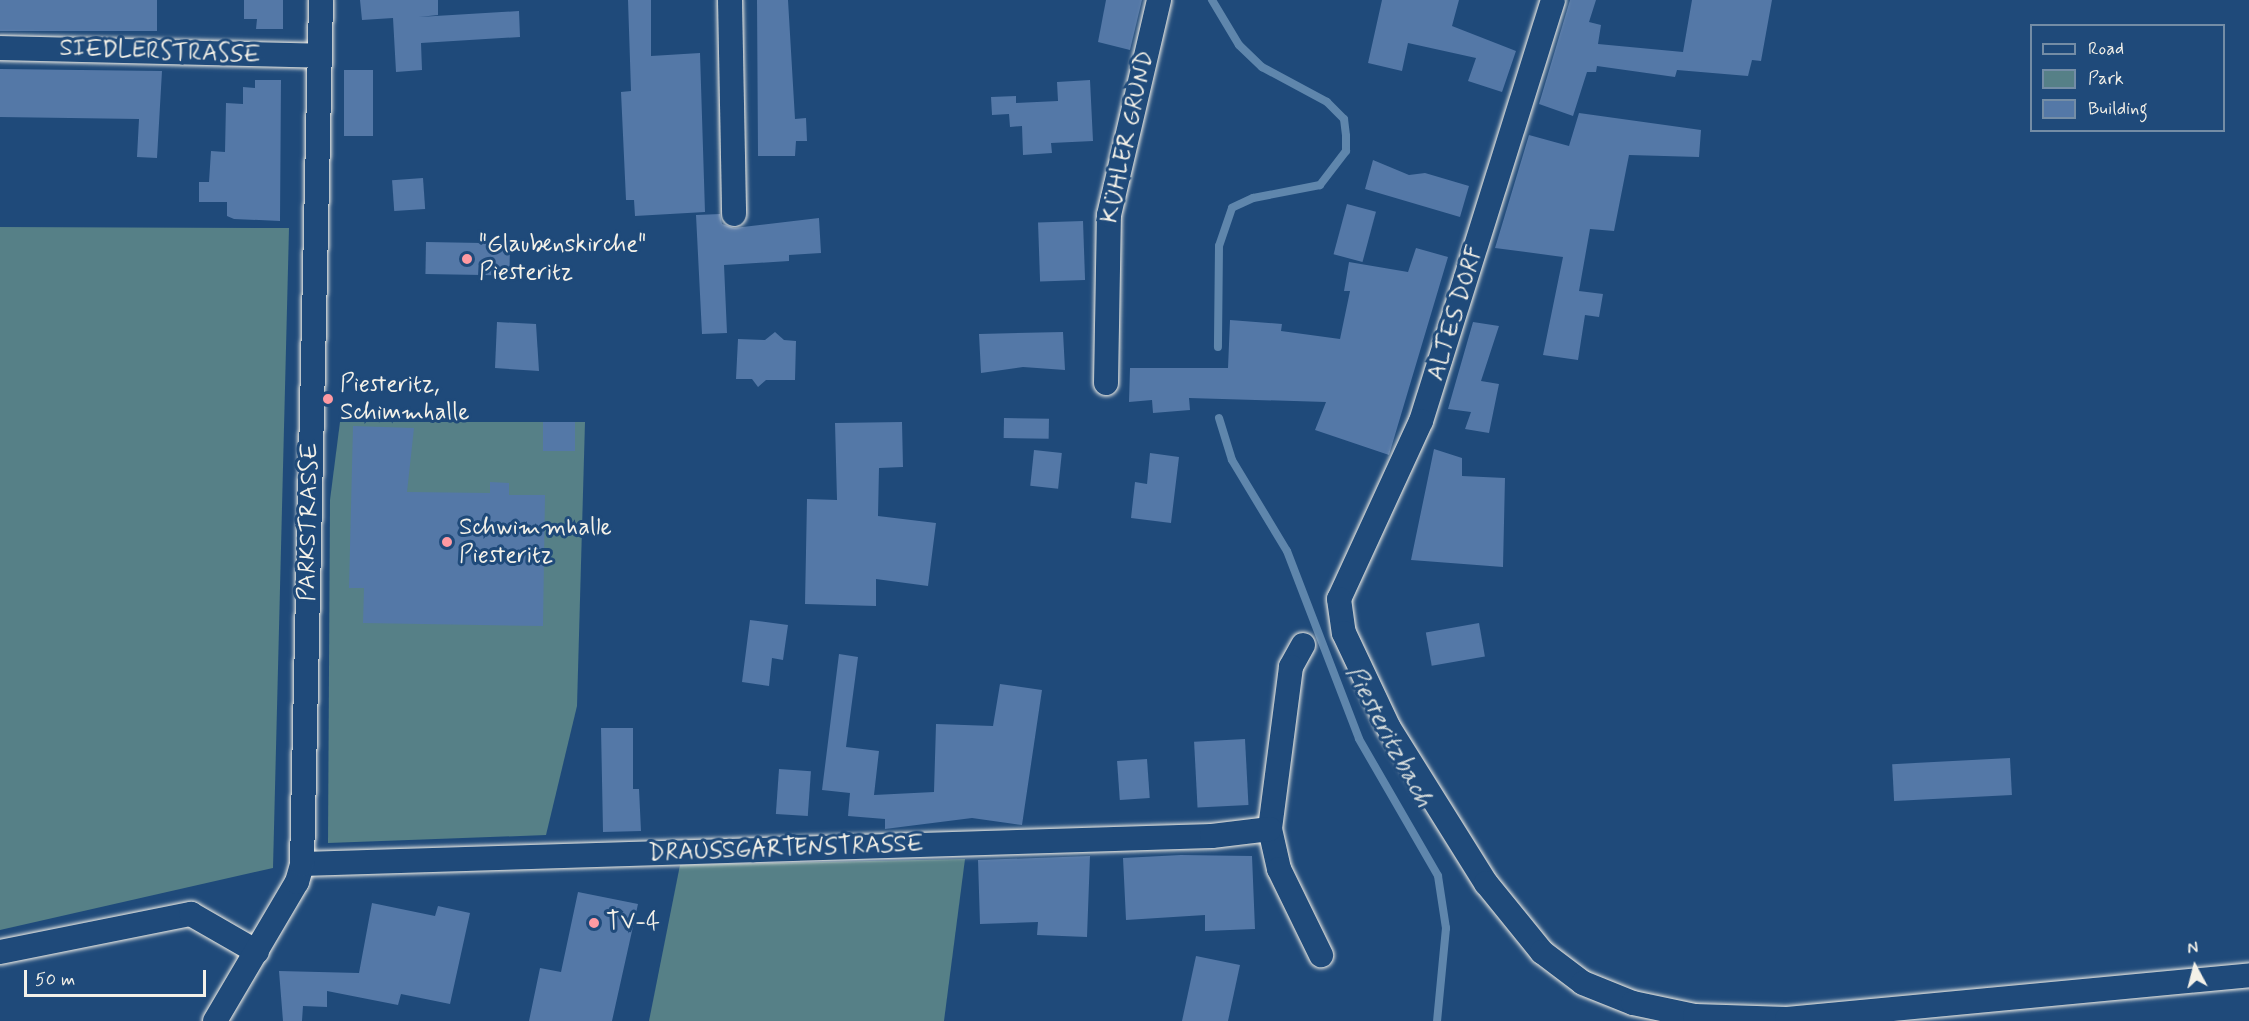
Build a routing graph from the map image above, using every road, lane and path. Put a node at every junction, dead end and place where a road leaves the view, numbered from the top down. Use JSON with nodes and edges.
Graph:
{"nodes":[{"id":1,"x":321,"y":0,"type":"edge"},
{"id":2,"x":730,"y":0,"type":"edge"},
{"id":3,"x":1159,"y":0,"type":"edge"},
{"id":4,"x":1553,"y":0,"type":"edge"},
{"id":5,"x":0,"y":48,"type":"edge"},
{"id":6,"x":320,"y":56,"type":"junction"},
{"id":7,"x":734,"y":214,"type":"dead end"},
{"id":8,"x":1106,"y":382,"type":"dead end"},
{"id":9,"x":1303,"y":645,"type":"dead end"},
{"id":10,"x":1270,"y":829,"type":"junction"},
{"id":11,"x":302,"y":864,"type":"junction"},
{"id":12,"x":0,"y":952,"type":"edge"},
{"id":13,"x":257,"y":952,"type":"junction"},
{"id":14,"x":1321,"y":955,"type":"dead end"},
{"id":15,"x":2249,"y":975,"type":"edge"},
{"id":16,"x":215,"y":1021,"type":"edge"}],
"edges":[{"from":1,"to":6,"type":"street","name":"PARKSTRASSE"},
{"from":2,"to":7,"type":"street"},
{"from":3,"to":8,"type":"street","name":"KÜHLER GRUND"},
{"from":4,"to":15,"type":"street","name":"ALTES DORF"},
{"from":5,"to":6,"type":"street","name":"SIEDLERSTRASSE"},
{"from":6,"to":11,"type":"street","name":"PARKSTRASSE"},
{"from":9,"to":10,"type":"street"},
{"from":10,"to":11,"type":"street","name":"DRAUSSGARTENSTRASSE"},
{"from":10,"to":14,"type":"street"},
{"from":11,"to":13,"type":"street","name":"PARKSTRASSE"},
{"from":12,"to":13,"type":"street"},
{"from":13,"to":16,"type":"street","name":"PARKSTRASSE"}]}
